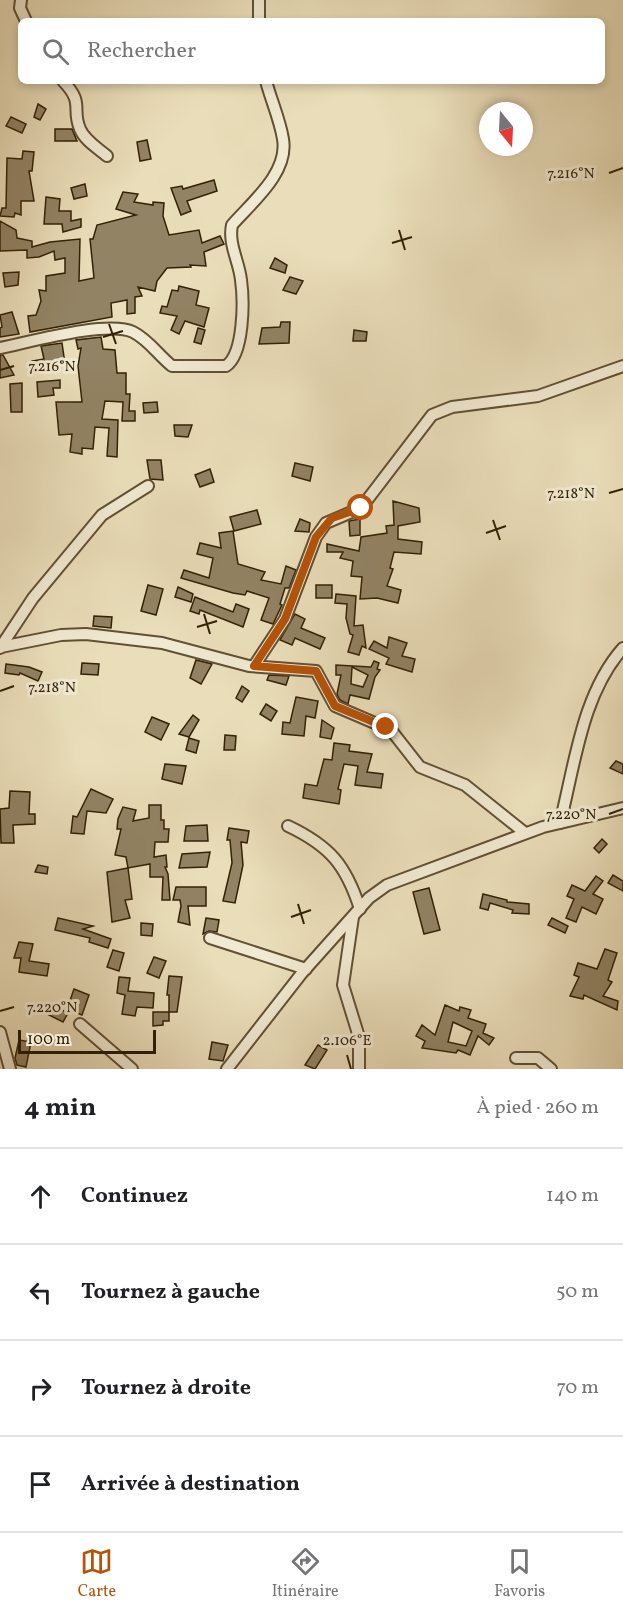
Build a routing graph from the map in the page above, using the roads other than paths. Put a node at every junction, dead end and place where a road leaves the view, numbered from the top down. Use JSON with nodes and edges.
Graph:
{"nodes":[{"id":1,"x":21,"y":0,"type":"edge"},
{"id":2,"x":259,"y":0,"type":"edge"},
{"id":3,"x":25,"y":18,"type":"edge"},
{"id":4,"x":259,"y":18,"type":"edge"},
{"id":5,"x":65,"y":84,"type":"edge"},
{"id":6,"x":267,"y":84,"type":"edge"},
{"id":7,"x":107,"y":156,"type":"dead end"},
{"id":8,"x":0,"y":348,"type":"edge"},
{"id":9,"x":623,"y":366,"type":"edge"},
{"id":10,"x":148,"y":486,"type":"dead end"},
{"id":11,"x":0,"y":648,"type":"edge"},
{"id":12,"x":623,"y":648,"type":"edge"},
{"id":13,"x":254,"y":666,"type":"junction"},
{"id":14,"x":623,"y":807,"type":"edge"},
{"id":15,"x":560,"y":823,"type":"junction"},
{"id":16,"x":288,"y":826,"type":"dead end"},
{"id":17,"x":525,"y":833,"type":"junction"},
{"id":18,"x":357,"y":913,"type":"junction"},
{"id":19,"x":210,"y":938,"type":"dead end"},
{"id":20,"x":306,"y":969,"type":"junction"},
{"id":21,"x":80,"y":1024,"type":"dead end"},
{"id":22,"x":0,"y":1032,"type":"edge"},
{"id":23,"x":516,"y":1058,"type":"dead end"},
{"id":24,"x":10,"y":1069,"type":"edge"},
{"id":25,"x":132,"y":1069,"type":"edge"},
{"id":26,"x":227,"y":1069,"type":"edge"},
{"id":27,"x":359,"y":1069,"type":"edge"},
{"id":28,"x":551,"y":1069,"type":"edge"}],
"edges":[{"from":1,"to":3,"type":"street"},
{"from":2,"to":4,"type":"street"},
{"from":5,"to":7,"type":"street"},
{"from":6,"to":8,"type":"street"},
{"from":9,"to":13,"type":"street"},
{"from":10,"to":11,"type":"street"},
{"from":11,"to":13,"type":"street"},
{"from":12,"to":15,"type":"street"},
{"from":13,"to":17,"type":"street"},
{"from":14,"to":15,"type":"street"},
{"from":15,"to":17,"type":"street"},
{"from":16,"to":18,"type":"street"},
{"from":17,"to":18,"type":"street"},
{"from":18,"to":20,"type":"street"},
{"from":18,"to":27,"type":"street"},
{"from":19,"to":20,"type":"street"},
{"from":20,"to":26,"type":"street"},
{"from":21,"to":25,"type":"street"},
{"from":22,"to":24,"type":"street"},
{"from":23,"to":28,"type":"street"}]}
